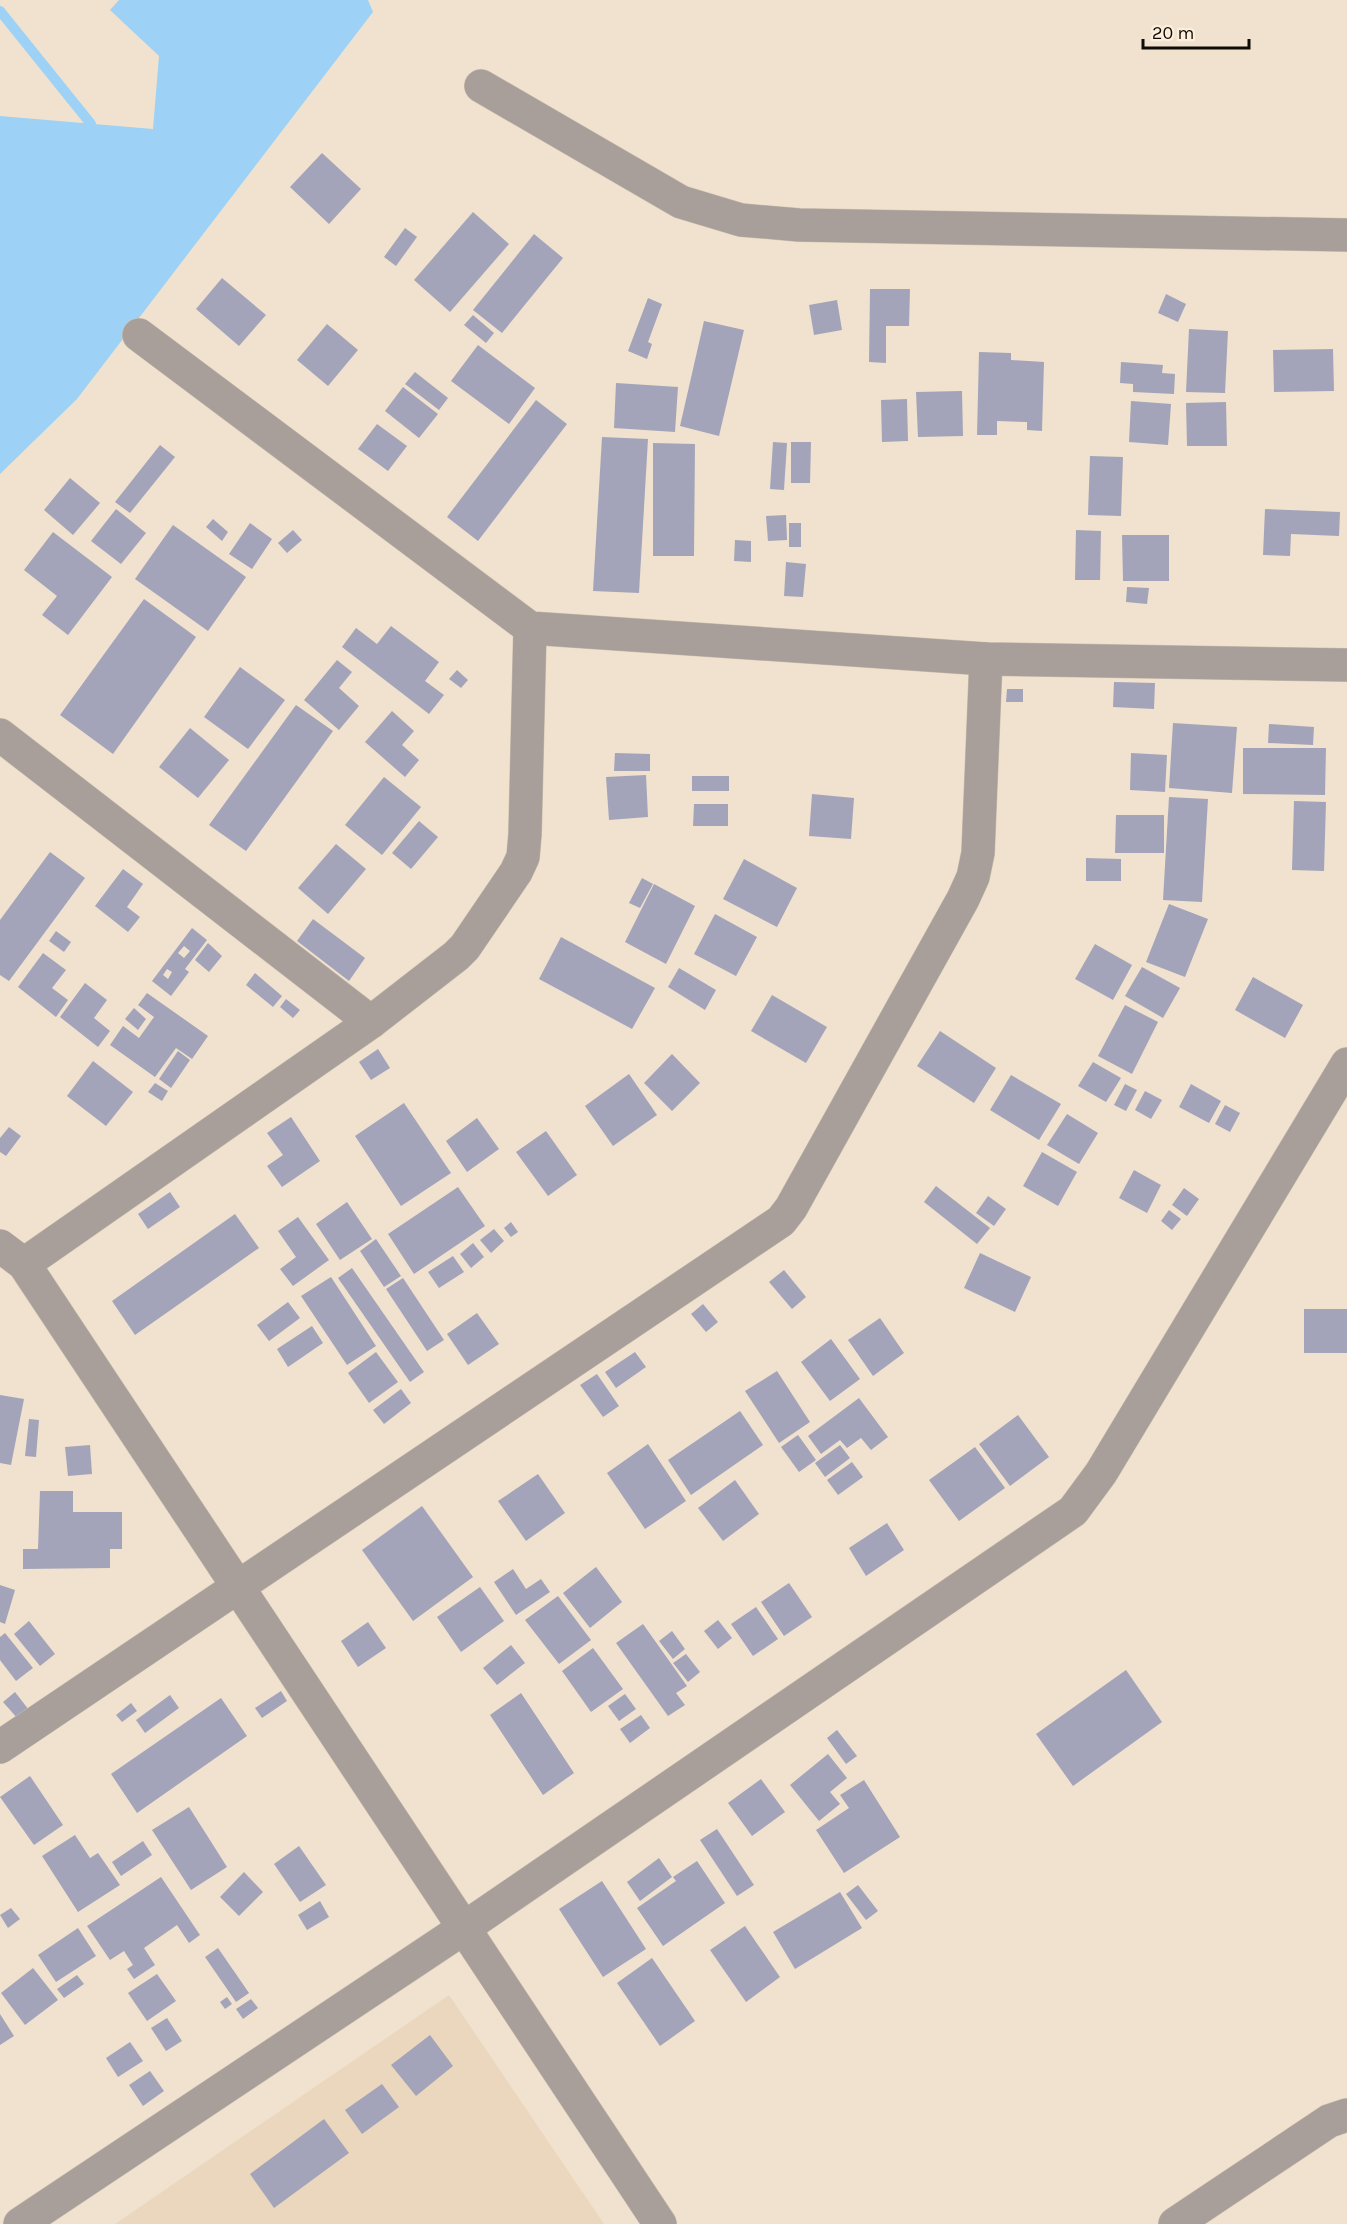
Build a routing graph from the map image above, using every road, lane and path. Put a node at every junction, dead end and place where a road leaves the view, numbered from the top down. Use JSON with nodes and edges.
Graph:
{"nodes":[{"id":1,"x":481,"y":86,"type":"dead end"},
{"id":2,"x":1347,"y":234,"type":"edge"},
{"id":3,"x":139,"y":336,"type":"dead end"},
{"id":4,"x":530,"y":628,"type":"junction"},
{"id":5,"x":986,"y":659,"type":"junction"},
{"id":6,"x":1347,"y":665,"type":"edge"},
{"id":7,"x":0,"y":735,"type":"edge"},
{"id":8,"x":371,"y":1022,"type":"junction"},
{"id":9,"x":1347,"y":1064,"type":"edge"},
{"id":10,"x":12,"y":1255,"type":"edge"},
{"id":11,"x":238,"y":1588,"type":"junction"},
{"id":12,"x":0,"y":1747,"type":"edge"},
{"id":13,"x":464,"y":1928,"type":"junction"},
{"id":14,"x":1347,"y":2115,"type":"edge"},
{"id":15,"x":20,"y":2224,"type":"edge"},
{"id":16,"x":660,"y":2224,"type":"edge"},
{"id":17,"x":1175,"y":2224,"type":"edge"}],
"edges":[{"from":1,"to":2,"type":"street"},
{"from":3,"to":4,"type":"street"},
{"from":4,"to":5,"type":"street"},
{"from":4,"to":8,"type":"street"},
{"from":5,"to":6,"type":"street"},
{"from":5,"to":11,"type":"street"},
{"from":7,"to":8,"type":"street"},
{"from":8,"to":10,"type":"street"},
{"from":9,"to":13,"type":"street"},
{"from":10,"to":11,"type":"street"},
{"from":11,"to":12,"type":"street"},
{"from":11,"to":13,"type":"street"},
{"from":13,"to":15,"type":"street"},
{"from":13,"to":16,"type":"street"},
{"from":14,"to":17,"type":"street"}]}
